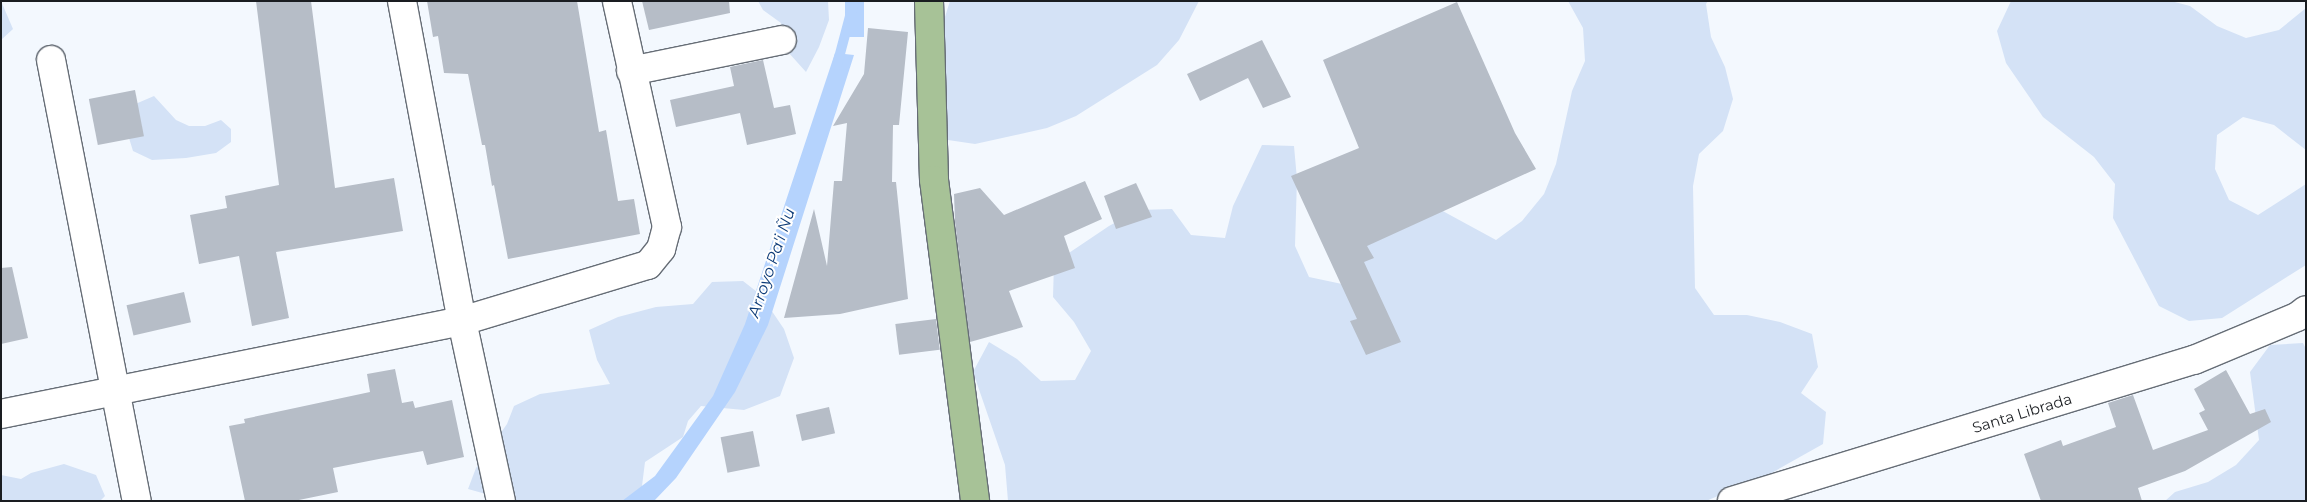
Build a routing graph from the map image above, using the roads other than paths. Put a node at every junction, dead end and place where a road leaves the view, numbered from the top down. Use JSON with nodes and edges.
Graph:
{"nodes":[{"id":1,"x":402,"y":1,"type":"edge"},
{"id":2,"x":617,"y":1,"type":"edge"},
{"id":3,"x":929,"y":1,"type":"edge"},
{"id":4,"x":782,"y":40,"type":"dead end"},
{"id":5,"x":51,"y":60,"type":"dead end"},
{"id":6,"x":631,"y":71,"type":"junction"},
{"id":7,"x":2306,"y":310,"type":"edge"},
{"id":8,"x":462,"y":321,"type":"junction"},
{"id":9,"x":116,"y":392,"type":"junction"},
{"id":10,"x":1,"y":414,"type":"edge"},
{"id":11,"x":137,"y":501,"type":"edge"},
{"id":12,"x":501,"y":501,"type":"edge"},
{"id":13,"x":975,"y":501,"type":"edge"},
{"id":14,"x":1732,"y":501,"type":"edge"}],
"edges":[{"from":1,"to":8,"type":"street"},
{"from":2,"to":6,"type":"street"},
{"from":3,"to":13,"type":"main road"},
{"from":4,"to":6,"type":"street"},
{"from":5,"to":9,"type":"street"},
{"from":6,"to":8,"type":"street"},
{"from":7,"to":14,"type":"street","name":"Santa Librada"},
{"from":8,"to":9,"type":"street"},
{"from":8,"to":12,"type":"street"},
{"from":9,"to":10,"type":"street"},
{"from":9,"to":11,"type":"street"}]}
